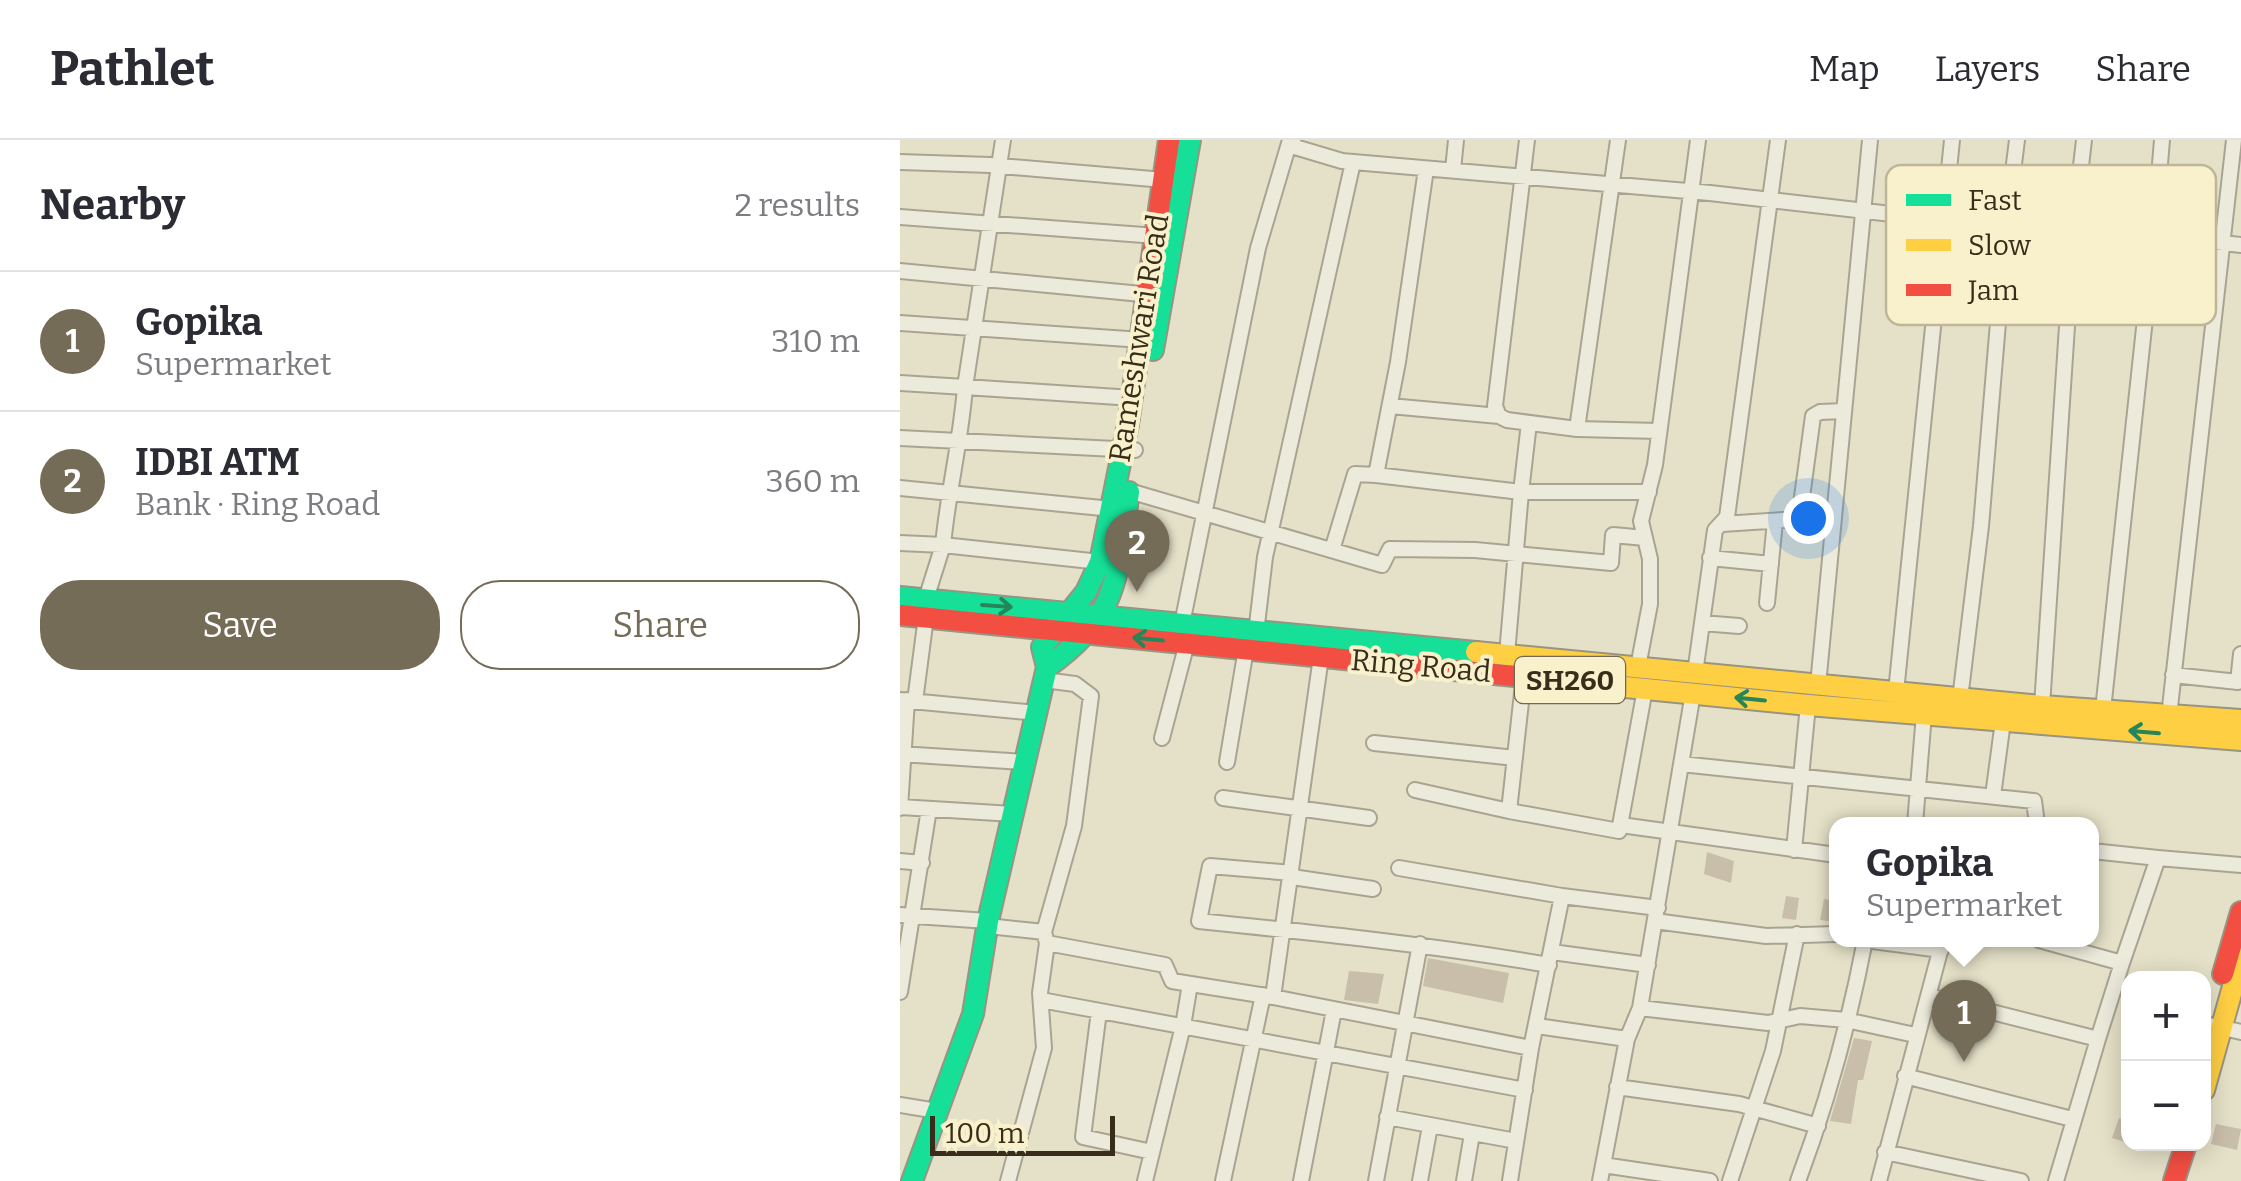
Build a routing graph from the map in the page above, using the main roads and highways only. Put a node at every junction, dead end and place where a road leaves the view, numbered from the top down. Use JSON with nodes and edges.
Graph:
{"nodes":[{"id":1,"x":1169,"y":140,"type":"edge"},
{"id":2,"x":1190,"y":140,"type":"edge"},
{"id":3,"x":1155,"y":296,"type":"junction"},
{"id":4,"x":1129,"y":449,"type":"junction"},
{"id":5,"x":900,"y":596,"type":"edge"},
{"id":6,"x":926,"y":608,"type":"junction"},
{"id":7,"x":1072,"y":612,"type":"junction"},
{"id":8,"x":900,"y":615,"type":"edge"},
{"id":9,"x":1102,"y":615,"type":"junction"},
{"id":10,"x":1056,"y":630,"type":"junction"},
{"id":11,"x":1085,"y":634,"type":"junction"},
{"id":12,"x":1184,"y":634,"type":"junction"},
{"id":13,"x":1251,"y":641,"type":"junction"},
{"id":14,"x":1046,"y":674,"type":"junction"},
{"id":15,"x":1694,"y":683,"type":"junction"},
{"id":16,"x":2241,"y":720,"type":"edge"},
{"id":17,"x":2241,"y":740,"type":"edge"},
{"id":18,"x":2241,"y":912,"type":"edge"},
{"id":19,"x":2241,"y":958,"type":"edge"},
{"id":20,"x":2219,"y":1032,"type":"edge"},
{"id":21,"x":2211,"y":1063,"type":"edge"},
{"id":22,"x":2170,"y":1151,"type":"edge"},
{"id":23,"x":2184,"y":1151,"type":"edge"},
{"id":24,"x":912,"y":1181,"type":"edge"},
{"id":25,"x":2160,"y":1181,"type":"edge"},
{"id":26,"x":2174,"y":1181,"type":"edge"}],
"edges":[{"from":1,"to":3,"type":"main road","name":"Rameshwari Road"},
{"from":2,"to":3,"type":"main road"},
{"from":3,"to":4,"type":"main road"},
{"from":3,"to":4,"type":"main road","name":"Rameshwari Road"},
{"from":4,"to":7,"type":"main road","name":"Rameshwari Road"},
{"from":4,"to":9,"type":"main road"},
{"from":5,"to":6,"type":"main road","name":"Ring Road","number":"SH260"},
{"from":6,"to":7,"type":"main road","name":"Ring Road","number":"SH260","one_way":true},
{"from":6,"to":8,"type":"main road","name":"Ring Road","number":"SH260"},
{"from":6,"to":10,"type":"main road","name":"Ring Road","number":"SH260"},
{"from":7,"to":9,"type":"main road","name":"Ring Road","number":"SH260"},
{"from":7,"to":10,"type":"main road","name":"Rameshwari Road"},
{"from":9,"to":11,"type":"main road"},
{"from":9,"to":12,"type":"main road","name":"Ring Road","number":"SH260"},
{"from":10,"to":11,"type":"main road","name":"Ring Road","number":"SH260"},
{"from":10,"to":14,"type":"main road"},
{"from":12,"to":11,"type":"main road","name":"Ring Road","number":"SH260","one_way":true},
{"from":11,"to":14,"type":"main road"},
{"from":12,"to":13,"type":"main road","name":"Ring Road","number":"SH260"},
{"from":13,"to":15,"type":"main road","name":"Ring Road","number":"SH260"},
{"from":13,"to":15,"type":"main road","name":"Ring Road","number":"SH260"},
{"from":14,"to":24,"type":"main road"},
{"from":15,"to":16,"type":"main road","name":"Ring Road","number":"SH260"},
{"from":17,"to":15,"type":"main road","name":"Ring Road","number":"SH260","one_way":true},
{"from":18,"to":20,"type":"main road"},
{"from":19,"to":20,"type":"main road"},
{"from":20,"to":21,"type":"main road"},
{"from":22,"to":25,"type":"main road"},
{"from":23,"to":26,"type":"main road"}]}
